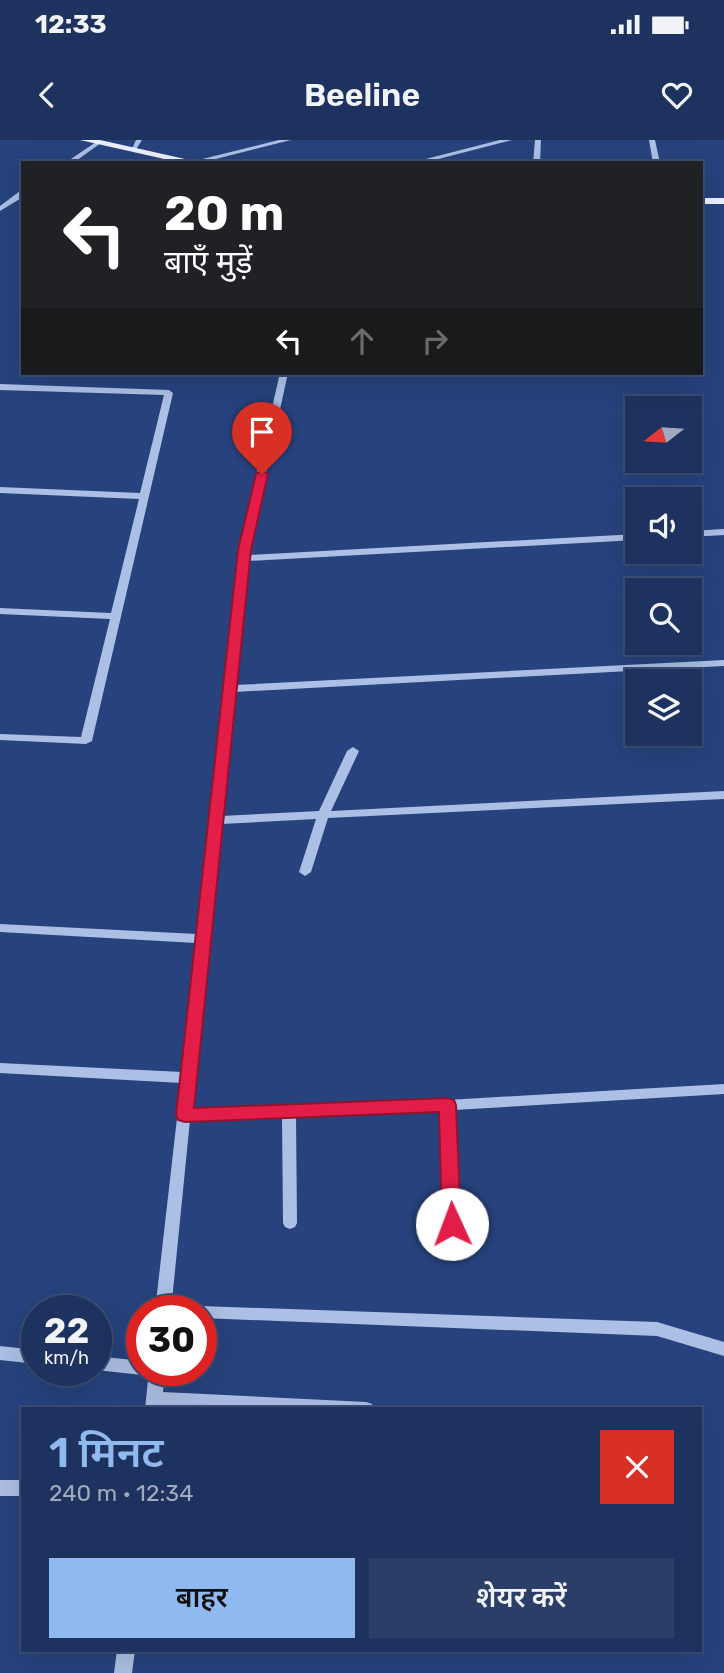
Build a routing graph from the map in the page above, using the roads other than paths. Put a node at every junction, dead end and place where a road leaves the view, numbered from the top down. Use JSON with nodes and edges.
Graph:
{"nodes":[{"id":1,"x":85,"y":140,"type":"edge"},
{"id":2,"x":245,"y":140,"type":"edge"},
{"id":3,"x":288,"y":140,"type":"edge"},
{"id":4,"x":509,"y":140,"type":"edge"},
{"id":5,"x":538,"y":140,"type":"edge"},
{"id":6,"x":652,"y":140,"type":"edge"},
{"id":7,"x":98,"y":142,"type":"junction"},
{"id":8,"x":136,"y":145,"type":"edge"},
{"id":9,"x":253,"y":147,"type":"junction"},
{"id":10,"x":71,"y":161,"type":"edge"},
{"id":11,"x":192,"y":161,"type":"edge"},
{"id":12,"x":200,"y":161,"type":"edge"},
{"id":13,"x":421,"y":161,"type":"edge"},
{"id":14,"x":536,"y":161,"type":"edge"},
{"id":15,"x":657,"y":161,"type":"edge"},
{"id":16,"x":21,"y":194,"type":"edge"},
{"id":17,"x":703,"y":201,"type":"edge"},
{"id":18,"x":724,"y":201,"type":"edge"},
{"id":19,"x":0,"y":209,"type":"edge"},
{"id":20,"x":284,"y":375,"type":"edge"},
{"id":21,"x":0,"y":387,"type":"edge"},
{"id":22,"x":0,"y":490,"type":"edge"},
{"id":23,"x":144,"y":496,"type":"junction"},
{"id":24,"x":724,"y":532,"type":"edge"},
{"id":25,"x":702,"y":533,"type":"edge"},
{"id":26,"x":625,"y":538,"type":"edge"},
{"id":27,"x":244,"y":558,"type":"junction"},
{"id":28,"x":0,"y":611,"type":"edge"},
{"id":29,"x":116,"y":616,"type":"junction"},
{"id":30,"x":724,"y":663,"type":"edge"},
{"id":31,"x":230,"y":689,"type":"junction"},
{"id":32,"x":0,"y":737,"type":"edge"},
{"id":33,"x":353,"y":751,"type":"dead end"},
{"id":34,"x":724,"y":795,"type":"edge"},
{"id":35,"x":323,"y":815,"type":"junction"},
{"id":36,"x":216,"y":820,"type":"junction"},
{"id":37,"x":305,"y":872,"type":"dead end"},
{"id":38,"x":0,"y":928,"type":"edge"},
{"id":39,"x":204,"y":939,"type":"junction"},
{"id":40,"x":0,"y":1068,"type":"edge"},
{"id":41,"x":189,"y":1078,"type":"junction"},
{"id":42,"x":724,"y":1089,"type":"edge"},
{"id":43,"x":447,"y":1105,"type":"junction"},
{"id":44,"x":289,"y":1111,"type":"junction"},
{"id":45,"x":185,"y":1115,"type":"junction"},
{"id":46,"x":290,"y":1223,"type":"dead end"},
{"id":47,"x":452,"y":1224,"type":"dead end"},
{"id":48,"x":165,"y":1295,"type":"edge"},
{"id":49,"x":217,"y":1313,"type":"edge"},
{"id":50,"x":724,"y":1349,"type":"edge"},
{"id":51,"x":0,"y":1353,"type":"edge"},
{"id":52,"x":21,"y":1355,"type":"edge"},
{"id":53,"x":155,"y":1386,"type":"edge"},
{"id":54,"x":153,"y":1404,"type":"edge"},
{"id":55,"x":281,"y":1407,"type":"edge"},
{"id":56,"x":0,"y":1488,"type":"edge"},
{"id":57,"x":21,"y":1488,"type":"edge"},
{"id":58,"x":126,"y":1652,"type":"edge"},
{"id":59,"x":123,"y":1673,"type":"edge"}],
"edges":[{"from":1,"to":7,"type":"main road"},
{"from":2,"to":9,"type":"street"},
{"from":3,"to":9,"type":"street"},
{"from":4,"to":13,"type":"street"},
{"from":5,"to":14,"type":"street"},
{"from":6,"to":15,"type":"street"},
{"from":7,"to":8,"type":"main road"},
{"from":7,"to":10,"type":"street"},
{"from":8,"to":11,"type":"main road"},
{"from":9,"to":12,"type":"street"},
{"from":16,"to":19,"type":"street"},
{"from":17,"to":18,"type":"main road"},
{"from":20,"to":27,"type":"street"},
{"from":21,"to":23,"type":"street"},
{"from":22,"to":23,"type":"street"},
{"from":23,"to":29,"type":"street"},
{"from":24,"to":25,"type":"street"},
{"from":26,"to":27,"type":"street"},
{"from":27,"to":31,"type":"street"},
{"from":28,"to":29,"type":"street"},
{"from":29,"to":32,"type":"street"},
{"from":30,"to":31,"type":"street"},
{"from":31,"to":36,"type":"street"},
{"from":33,"to":35,"type":"street"},
{"from":34,"to":35,"type":"street"},
{"from":35,"to":36,"type":"street"},
{"from":35,"to":37,"type":"street"},
{"from":36,"to":39,"type":"street"},
{"from":38,"to":39,"type":"street"},
{"from":39,"to":41,"type":"street"},
{"from":40,"to":41,"type":"street"},
{"from":41,"to":45,"type":"street"},
{"from":42,"to":43,"type":"street"},
{"from":43,"to":44,"type":"street"},
{"from":43,"to":47,"type":"street"},
{"from":44,"to":45,"type":"street"},
{"from":44,"to":46,"type":"street"},
{"from":45,"to":48,"type":"street"},
{"from":49,"to":50,"type":"street"},
{"from":51,"to":52,"type":"street"},
{"from":53,"to":54,"type":"street"},
{"from":54,"to":55,"type":"street"},
{"from":56,"to":57,"type":"street"},
{"from":58,"to":59,"type":"street"}]}
